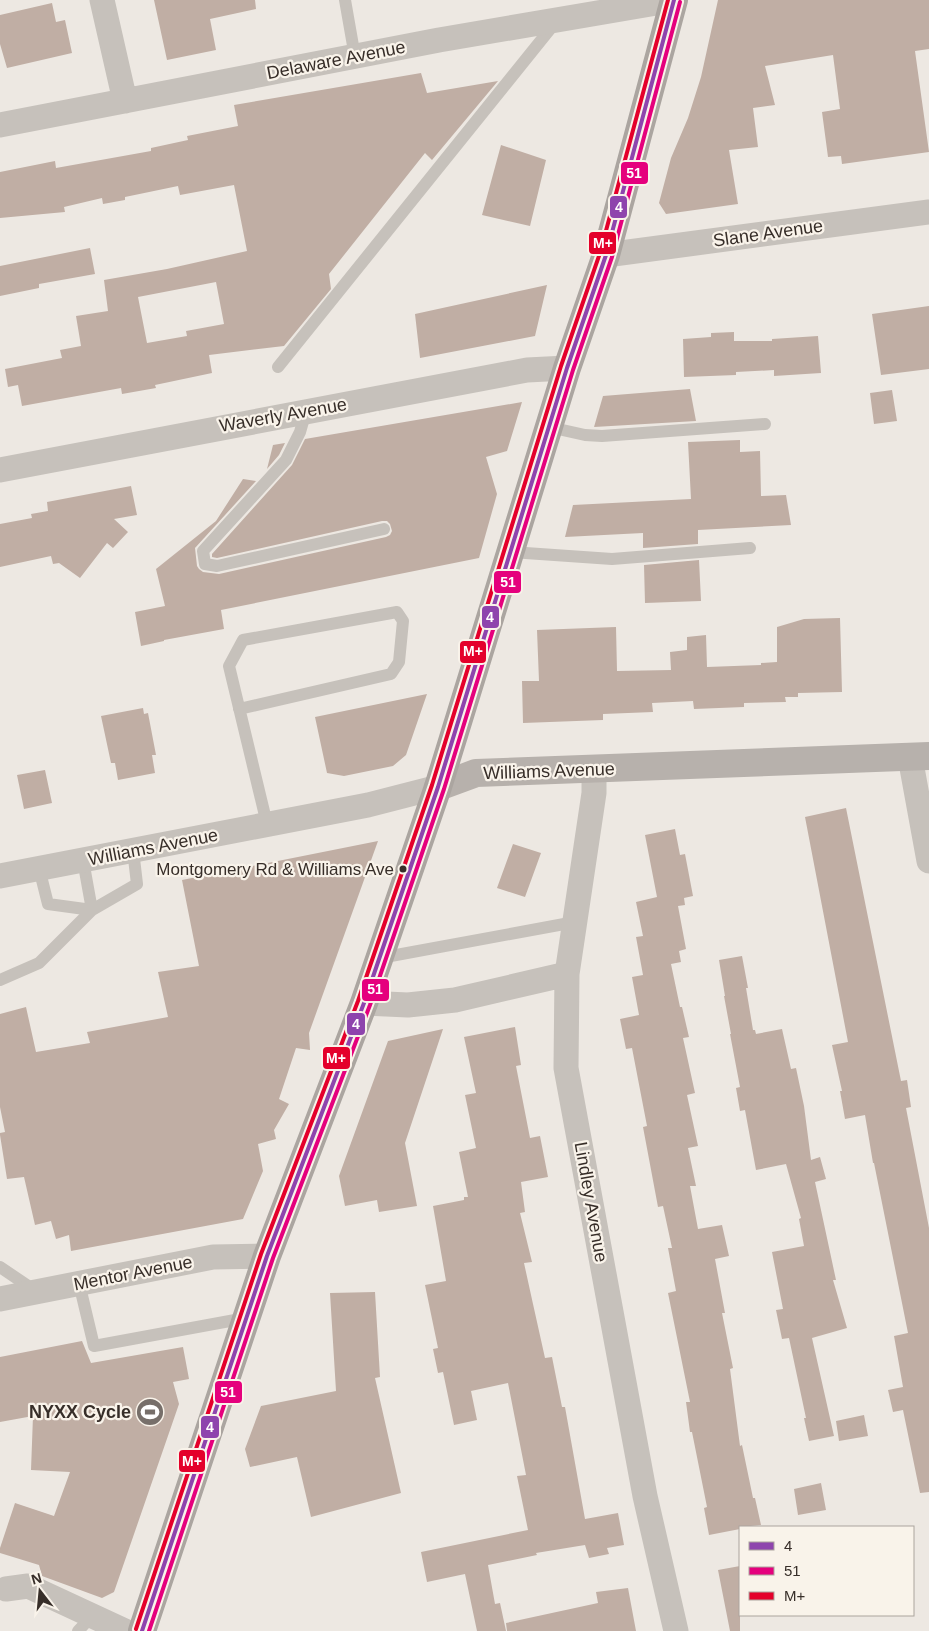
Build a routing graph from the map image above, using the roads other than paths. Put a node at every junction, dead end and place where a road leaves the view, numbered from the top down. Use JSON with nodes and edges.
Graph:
{"nodes":[{"id":1,"x":102,"y":0,"type":"edge"},
{"id":2,"x":345,"y":0,"type":"edge"},
{"id":3,"x":674,"y":0,"type":"edge"},
{"id":4,"x":558,"y":19,"type":"junction"},
{"id":5,"x":355,"y":57,"type":"junction"},
{"id":6,"x":125,"y":101,"type":"junction"},
{"id":7,"x":0,"y":125,"type":"edge"},
{"id":8,"x":929,"y":212,"type":"edge"},
{"id":9,"x":606,"y":255,"type":"junction"},
{"id":10,"x":278,"y":366,"type":"dead end"},
{"id":11,"x":567,"y":368,"type":"junction"},
{"id":12,"x":306,"y":411,"type":"junction"},
{"id":13,"x":765,"y":424,"type":"dead end"},
{"id":14,"x":549,"y":427,"type":"junction"},
{"id":15,"x":0,"y":470,"type":"edge"},
{"id":16,"x":384,"y":529,"type":"dead end"},
{"id":17,"x":750,"y":548,"type":"dead end"},
{"id":18,"x":511,"y":552,"type":"junction"},
{"id":19,"x":239,"y":709,"type":"junction"},
{"id":20,"x":919,"y":756,"type":"edge"},
{"id":21,"x":594,"y":769,"type":"junction"},
{"id":22,"x":438,"y":787,"type":"junction"},
{"id":23,"x":266,"y":824,"type":"junction"},
{"id":24,"x":133,"y":850,"type":"junction"},
{"id":25,"x":83,"y":860,"type":"junction"},
{"id":26,"x":929,"y":861,"type":"edge"},
{"id":27,"x":39,"y":868,"type":"junction"},
{"id":28,"x":0,"y":876,"type":"edge"},
{"id":29,"x":92,"y":910,"type":"junction"},
{"id":30,"x":574,"y":922,"type":"junction"},
{"id":31,"x":380,"y":958,"type":"junction"},
{"id":32,"x":567,"y":974,"type":"junction"},
{"id":33,"x":0,"y":980,"type":"edge"},
{"id":34,"x":364,"y":1002,"type":"junction"},
{"id":35,"x":267,"y":1256,"type":"junction"},
{"id":36,"x":0,"y":1267,"type":"edge"},
{"id":37,"x":79,"y":1283,"type":"junction"},
{"id":38,"x":37,"y":1292,"type":"junction"},
{"id":39,"x":0,"y":1298,"type":"edge"},
{"id":40,"x":246,"y":1318,"type":"junction"},
{"id":41,"x":6,"y":1590,"type":"dead end"},
{"id":42,"x":85,"y":1624,"type":"edge"},
{"id":43,"x":125,"y":1631,"type":"edge"},
{"id":44,"x":142,"y":1631,"type":"edge"},
{"id":45,"x":676,"y":1631,"type":"edge"}],
"edges":[{"from":1,"to":6,"type":"street"},
{"from":2,"to":5,"type":"lane"},
{"from":3,"to":4,"type":"street","name":"Delaware Avenue"},
{"from":3,"to":9,"type":"main road"},
{"from":4,"to":5,"type":"street","name":"Delaware Avenue"},
{"from":4,"to":10,"type":"lane"},
{"from":5,"to":6,"type":"street","name":"Delaware Avenue"},
{"from":6,"to":7,"type":"street","name":"Delaware Avenue"},
{"from":8,"to":9,"type":"street","name":"Slane Avenue"},
{"from":9,"to":11,"type":"main road"},
{"from":11,"to":12,"type":"street","name":"Waverly Avenue"},
{"from":11,"to":14,"type":"main road"},
{"from":12,"to":15,"type":"street","name":"Waverly Avenue"},
{"from":12,"to":16,"type":"lane"},
{"from":13,"to":14,"type":"lane"},
{"from":14,"to":18,"type":"main road"},
{"from":17,"to":18,"type":"lane"},
{"from":18,"to":22,"type":"main road"},
{"from":19,"to":19,"type":"lane"},
{"from":19,"to":23,"type":"lane"},
{"from":20,"to":21,"type":"street","name":"Williams Avenue"},
{"from":20,"to":26,"type":"street"},
{"from":21,"to":22,"type":"street","name":"Williams Avenue"},
{"from":21,"to":30,"type":"street","name":"Lindley Avenue"},
{"from":22,"to":23,"type":"street","name":"Williams Avenue"},
{"from":22,"to":31,"type":"main road"},
{"from":23,"to":24,"type":"street","name":"Williams Avenue"},
{"from":24,"to":25,"type":"street","name":"Williams Avenue"},
{"from":24,"to":29,"type":"lane"},
{"from":25,"to":27,"type":"street","name":"Williams Avenue"},
{"from":25,"to":29,"type":"lane"},
{"from":27,"to":28,"type":"street","name":"Williams Avenue"},
{"from":27,"to":29,"type":"lane"},
{"from":29,"to":33,"type":"lane"},
{"from":30,"to":31,"type":"lane"},
{"from":30,"to":32,"type":"street","name":"Lindley Avenue"},
{"from":31,"to":34,"type":"main road"},
{"from":32,"to":34,"type":"street"},
{"from":32,"to":45,"type":"street","name":"Lindley Avenue"},
{"from":34,"to":35,"type":"main road"},
{"from":35,"to":37,"type":"street","name":"Mentor Avenue"},
{"from":35,"to":40,"type":"main road"},
{"from":36,"to":38,"type":"lane"},
{"from":37,"to":38,"type":"street","name":"Mentor Avenue"},
{"from":37,"to":40,"type":"lane"},
{"from":38,"to":39,"type":"street","name":"Mentor Avenue"},
{"from":40,"to":44,"type":"main road"},
{"from":41,"to":42,"type":"street"},
{"from":42,"to":43,"type":"street"}]}
